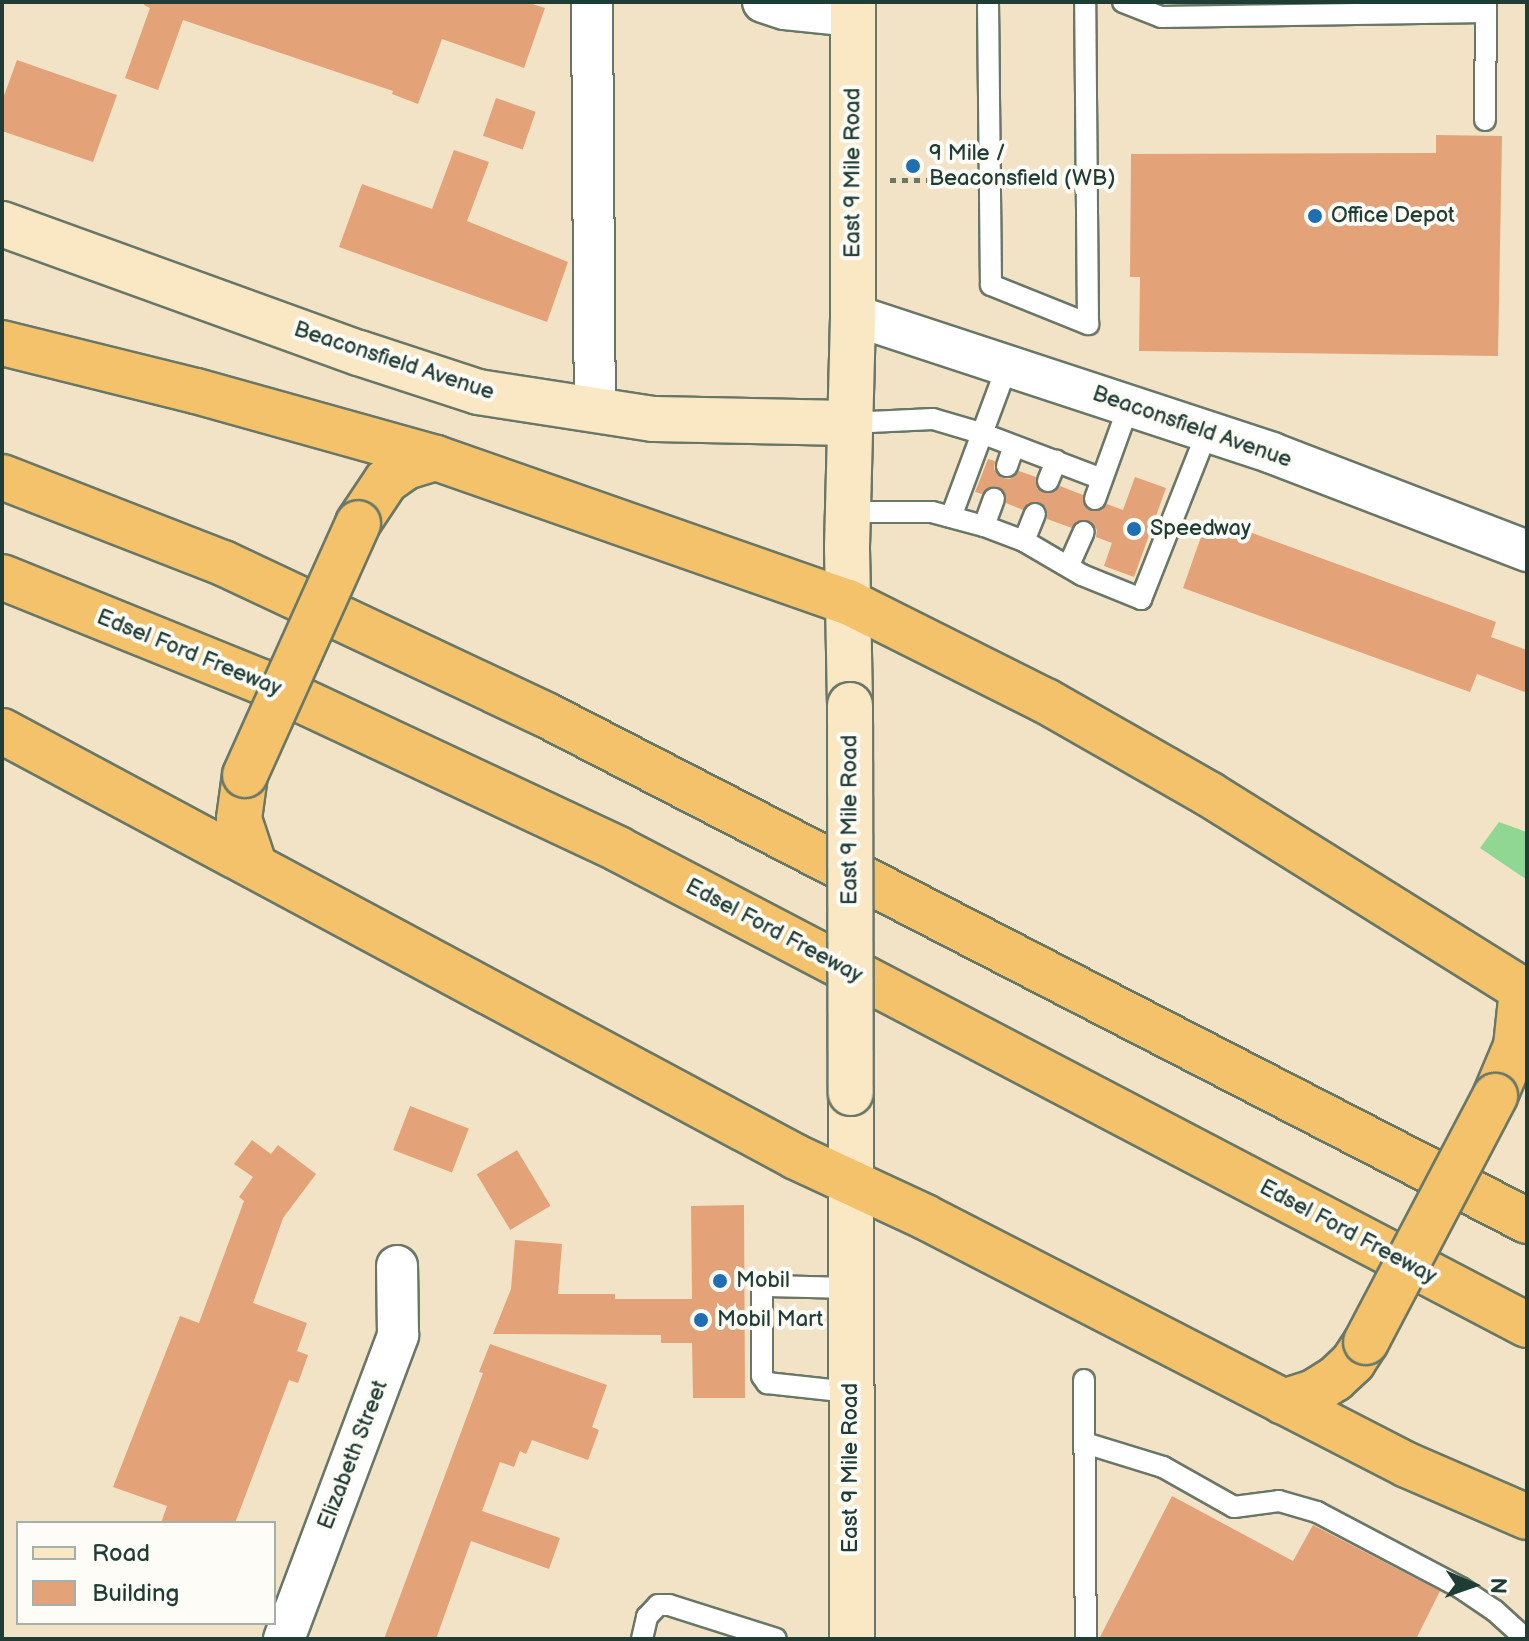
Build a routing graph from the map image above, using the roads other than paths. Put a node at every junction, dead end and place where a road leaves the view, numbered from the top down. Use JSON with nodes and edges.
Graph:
{"nodes":[{"id":1,"x":592,"y":2,"type":"edge"},
{"id":2,"x":763,"y":2,"type":"edge"},
{"id":3,"x":988,"y":2,"type":"edge"},
{"id":4,"x":1085,"y":2,"type":"edge"},
{"id":5,"x":1123,"y":2,"type":"edge"},
{"id":6,"x":1486,"y":7,"type":"edge"},
{"id":7,"x":853,"y":9,"type":"edge"},
{"id":8,"x":1485,"y":120,"type":"dead end"},
{"id":9,"x":2,"y":224,"type":"edge"},
{"id":10,"x":853,"y":315,"type":"junction"},
{"id":11,"x":2,"y":343,"type":"edge"},
{"id":12,"x":1008,"y":364,"type":"junction"},
{"id":13,"x":1129,"y":405,"type":"junction"},
{"id":14,"x":595,"y":411,"type":"junction"},
{"id":15,"x":849,"y":423,"type":"junction"},
{"id":16,"x":1207,"y":432,"type":"junction"},
{"id":17,"x":981,"y":433,"type":"junction"},
{"id":18,"x":1014,"y":446,"type":"junction"},
{"id":19,"x":436,"y":458,"type":"junction"},
{"id":20,"x":1056,"y":461,"type":"junction"},
{"id":21,"x":1007,"y":466,"type":"dead end"},
{"id":22,"x":2,"y":477,"type":"edge"},
{"id":23,"x":1102,"y":479,"type":"junction"},
{"id":24,"x":1048,"y":481,"type":"dead end"},
{"id":25,"x":994,"y":499,"type":"dead end"},
{"id":26,"x":1095,"y":499,"type":"dead end"},
{"id":27,"x":847,"y":512,"type":"junction"},
{"id":28,"x":1035,"y":514,"type":"dead end"},
{"id":29,"x":951,"y":517,"type":"junction"},
{"id":30,"x":984,"y":526,"type":"junction"},
{"id":31,"x":1084,"y":532,"type":"dead end"},
{"id":32,"x":1024,"y":541,"type":"junction"},
{"id":33,"x":1527,"y":551,"type":"edge"},
{"id":34,"x":1069,"y":565,"type":"junction"},
{"id":35,"x":2,"y":577,"type":"edge"},
{"id":36,"x":848,"y":602,"type":"junction"},
{"id":37,"x":2,"y":731,"type":"edge"},
{"id":38,"x":254,"y":864,"type":"junction"},
{"id":39,"x":1524,"y":992,"type":"edge"},
{"id":40,"x":854,"y":1186,"type":"junction"},
{"id":41,"x":1527,"y":1221,"type":"edge"},
{"id":42,"x":397,"y":1266,"type":"dead end"},
{"id":43,"x":850,"y":1288,"type":"junction"},
{"id":44,"x":1527,"y":1325,"type":"edge"},
{"id":45,"x":1084,"y":1380,"type":"dead end"},
{"id":46,"x":850,"y":1392,"type":"junction"},
{"id":47,"x":1283,"y":1402,"type":"junction"},
{"id":48,"x":1085,"y":1443,"type":"junction"},
{"id":49,"x":1527,"y":1517,"type":"edge"},
{"id":50,"x":284,"y":1639,"type":"edge"},
{"id":51,"x":642,"y":1639,"type":"edge"},
{"id":52,"x":776,"y":1639,"type":"edge"},
{"id":53,"x":852,"y":1639,"type":"edge"},
{"id":54,"x":1086,"y":1639,"type":"edge"},
{"id":55,"x":1526,"y":1639,"type":"edge"}],
"edges":[{"from":1,"to":14,"type":"street"},
{"from":2,"to":7,"type":"street"},
{"from":3,"to":4,"type":"lane"},
{"from":5,"to":6,"type":"lane"},
{"from":6,"to":8,"type":"lane"},
{"from":7,"to":10,"type":"main road","name":"East 9 Mile Road"},
{"from":9,"to":14,"type":"main road","name":"Beaconsfield Avenue"},
{"from":10,"to":12,"type":"street","name":"Beaconsfield Avenue"},
{"from":10,"to":15,"type":"main road","name":"East 9 Mile Road"},
{"from":11,"to":19,"type":"highway"},
{"from":12,"to":13,"type":"street","name":"Beaconsfield Avenue"},
{"from":12,"to":17,"type":"lane"},
{"from":13,"to":16,"type":"street","name":"Beaconsfield Avenue"},
{"from":13,"to":23,"type":"lane"},
{"from":14,"to":15,"type":"main road","name":"Beaconsfield Avenue"},
{"from":15,"to":17,"type":"lane"},
{"from":15,"to":27,"type":"main road","name":"East 9 Mile Road"},
{"from":16,"to":33,"type":"street","name":"Beaconsfield Avenue"},
{"from":16,"to":34,"type":"lane"},
{"from":17,"to":18,"type":"lane"},
{"from":17,"to":29,"type":"lane"},
{"from":18,"to":20,"type":"lane"},
{"from":18,"to":21,"type":"lane"},
{"from":19,"to":36,"type":"highway"},
{"from":19,"to":38,"type":"highway","bridge":true},
{"from":20,"to":23,"type":"lane"},
{"from":20,"to":24,"type":"lane"},
{"from":22,"to":41,"type":"highway"},
{"from":23,"to":26,"type":"lane"},
{"from":25,"to":30,"type":"lane"},
{"from":27,"to":29,"type":"lane"},
{"from":27,"to":36,"type":"main road","name":"East 9 Mile Road"},
{"from":28,"to":32,"type":"lane"},
{"from":29,"to":30,"type":"lane"},
{"from":30,"to":32,"type":"lane"},
{"from":31,"to":34,"type":"lane"},
{"from":32,"to":34,"type":"lane"},
{"from":35,"to":44,"type":"highway","name":"Edsel Ford Freeway"},
{"from":36,"to":39,"type":"highway"},
{"from":36,"to":40,"type":"main road","name":"East 9 Mile Road","bridge":true},
{"from":37,"to":38,"type":"highway"},
{"from":38,"to":40,"type":"highway"},
{"from":39,"to":47,"type":"highway","bridge":true},
{"from":40,"to":43,"type":"main road","name":"East 9 Mile Road"},
{"from":40,"to":47,"type":"highway"},
{"from":42,"to":50,"type":"street","name":"Elizabeth Street"},
{"from":43,"to":46,"type":"main road","name":"East 9 Mile Road"},
{"from":43,"to":46,"type":"lane"},
{"from":45,"to":48,"type":"lane"},
{"from":46,"to":53,"type":"main road","name":"East 9 Mile Road"},
{"from":47,"to":49,"type":"highway"},
{"from":48,"to":54,"type":"lane"},
{"from":48,"to":55,"type":"lane"},
{"from":51,"to":52,"type":"lane"}]}
